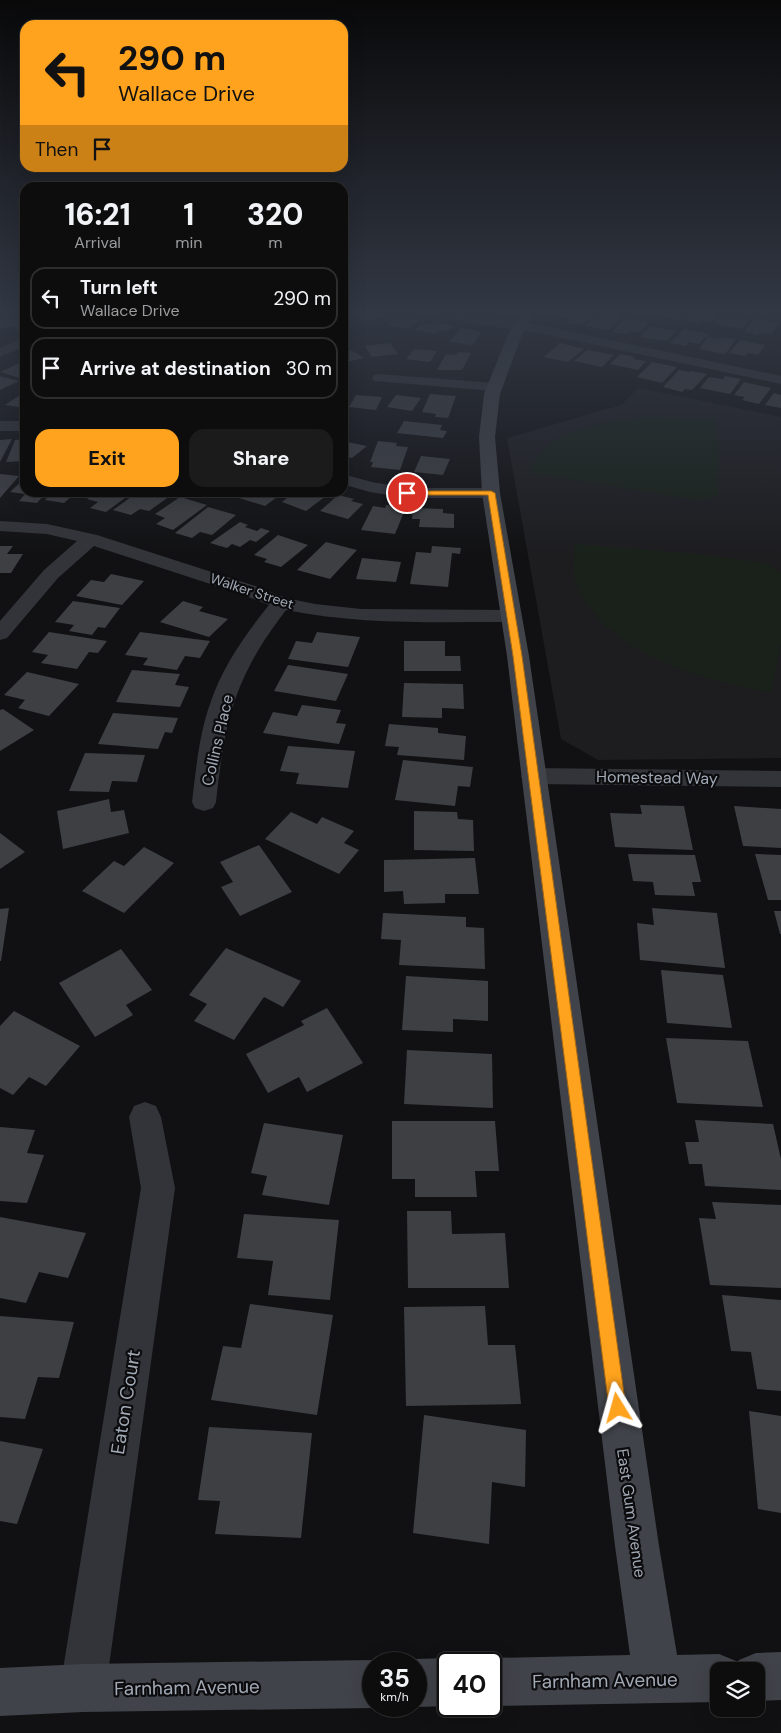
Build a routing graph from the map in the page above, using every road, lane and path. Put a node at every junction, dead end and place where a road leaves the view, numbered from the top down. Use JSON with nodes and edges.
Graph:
{"nodes":[{"id":1,"x":492,"y":395,"type":"edge"},
{"id":2,"x":0,"y":426,"type":"edge"},
{"id":3,"x":20,"y":426,"type":"edge"},
{"id":4,"x":348,"y":482,"type":"edge"},
{"id":5,"x":491,"y":493,"type":"junction"},
{"id":6,"x":0,"y":526,"type":"edge"},
{"id":7,"x":91,"y":539,"type":"junction"},
{"id":8,"x":281,"y":603,"type":"junction"},
{"id":9,"x":510,"y":616,"type":"junction"},
{"id":10,"x":0,"y":634,"type":"edge"},
{"id":11,"x":533,"y":776,"type":"junction"},
{"id":12,"x":781,"y":779,"type":"edge"},
{"id":13,"x":204,"y":802,"type":"dead end"},
{"id":14,"x":145,"y":1117,"type":"dead end"},
{"id":15,"x":781,"y":1676,"type":"edge"},
{"id":16,"x":765,"y":1677,"type":"edge"},
{"id":17,"x":710,"y":1678,"type":"edge"},
{"id":18,"x":657,"y":1679,"type":"junction"},
{"id":19,"x":502,"y":1682,"type":"edge"},
{"id":20,"x":362,"y":1684,"type":"edge"},
{"id":21,"x":83,"y":1688,"type":"junction"},
{"id":22,"x":0,"y":1692,"type":"edge"}],
"edges":[{"from":1,"to":5,"type":"street","name":"East Gum Avenue"},
{"from":2,"to":3,"type":"street"},
{"from":4,"to":5,"type":"street"},
{"from":5,"to":9,"type":"street","name":"East Gum Avenue"},
{"from":6,"to":7,"type":"street","name":"Walker Street"},
{"from":7,"to":8,"type":"street","name":"Walker Street"},
{"from":7,"to":10,"type":"street"},
{"from":8,"to":9,"type":"street","name":"Walker Street"},
{"from":8,"to":13,"type":"street","name":"Collins Place"},
{"from":9,"to":11,"type":"street","name":"East Gum Avenue"},
{"from":11,"to":12,"type":"street","name":"Homestead Way"},
{"from":11,"to":18,"type":"street","name":"East Gum Avenue"},
{"from":14,"to":21,"type":"street","name":"Eaton Court"},
{"from":15,"to":16,"type":"street"},
{"from":17,"to":18,"type":"street","name":"Farnham Avenue"},
{"from":18,"to":19,"type":"street","name":"Farnham Avenue"},
{"from":20,"to":21,"type":"street","name":"Farnham Avenue"},
{"from":21,"to":22,"type":"street","name":"Farnham Avenue"}]}
